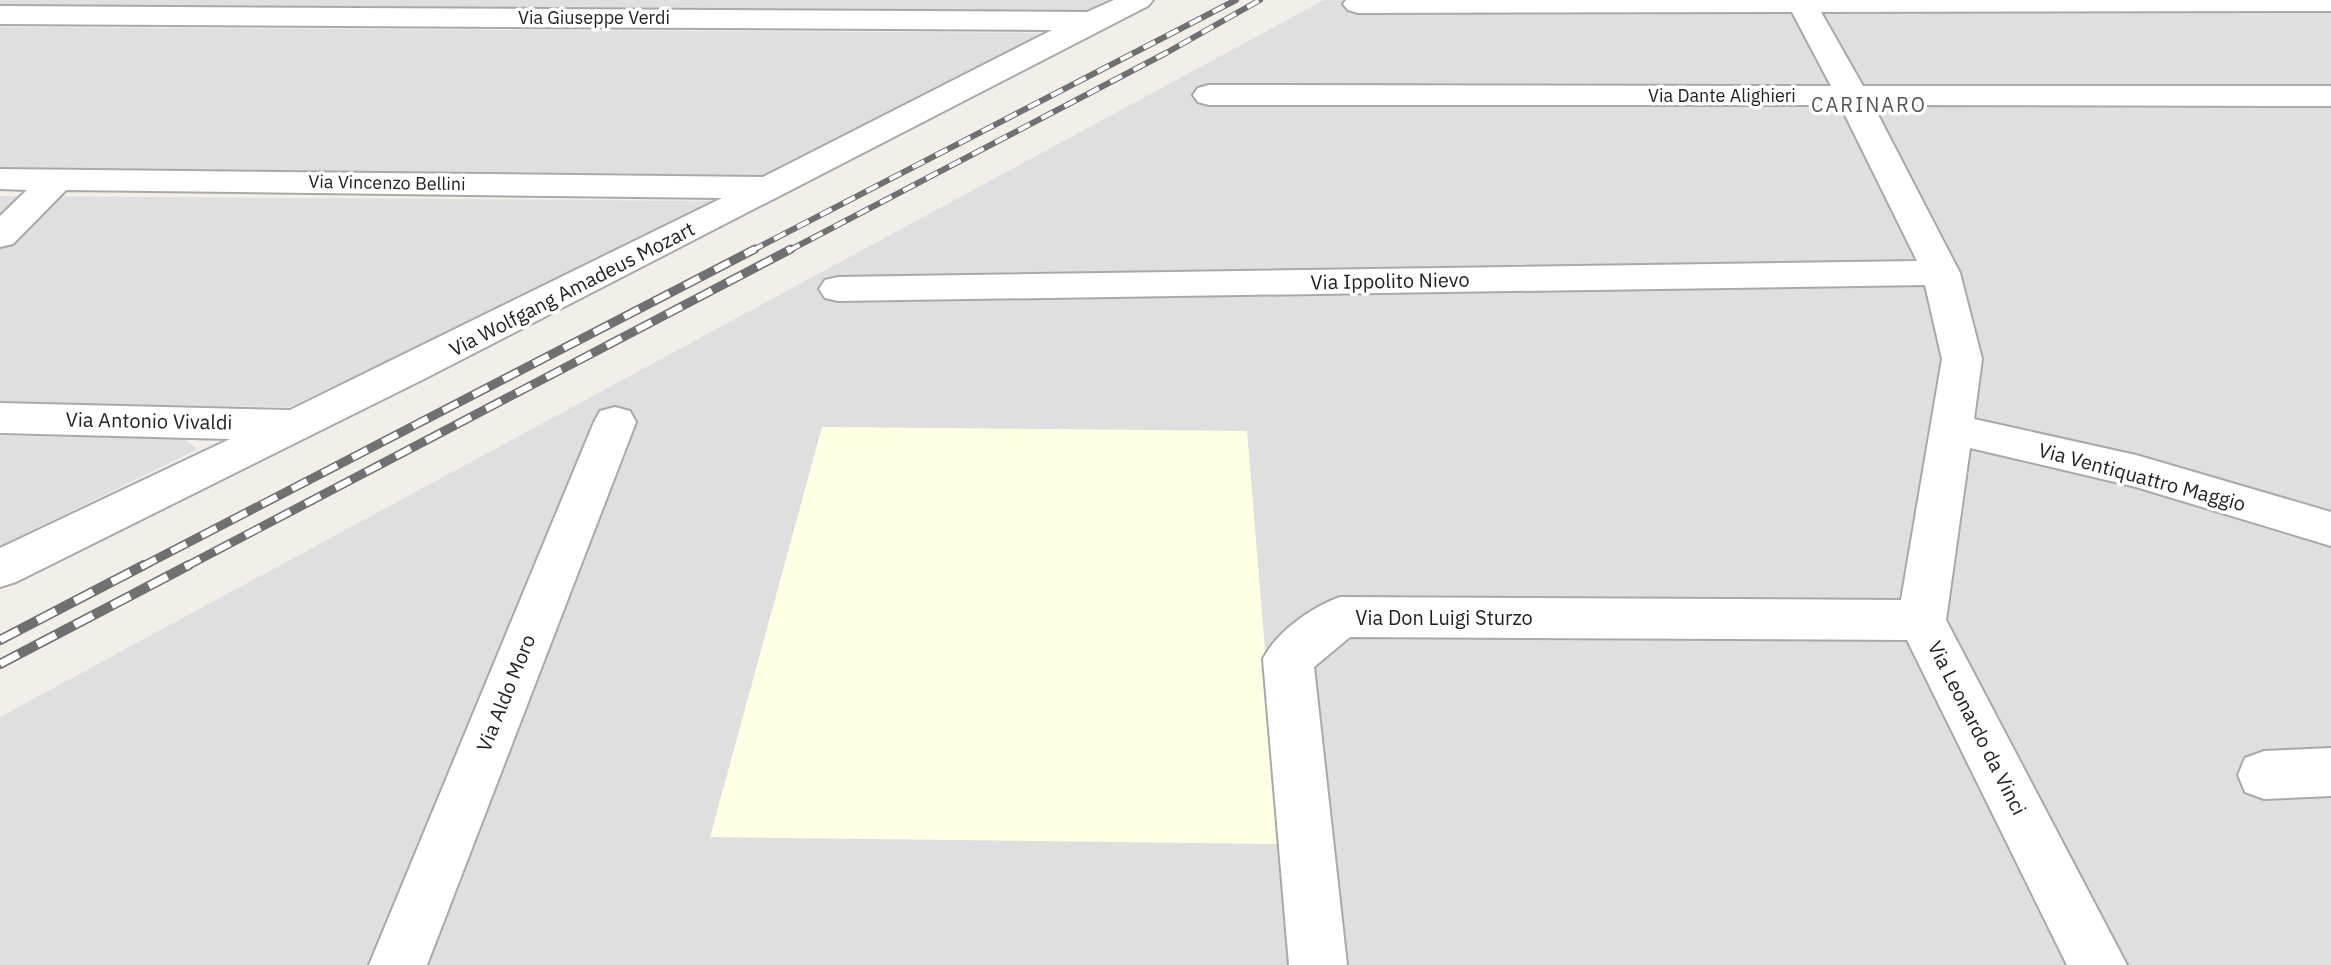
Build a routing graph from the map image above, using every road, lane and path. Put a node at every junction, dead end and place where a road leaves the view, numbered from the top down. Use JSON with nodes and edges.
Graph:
{"nodes":[{"id":1,"x":1138,"y":0,"type":"edge"},
{"id":2,"x":1800,"y":1,"type":"edge"},
{"id":3,"x":2331,"y":2,"type":"edge"},
{"id":4,"x":1358,"y":4,"type":"dead end"},
{"id":5,"x":177,"y":8,"type":"edge"},
{"id":6,"x":0,"y":15,"type":"edge"},
{"id":7,"x":1092,"y":21,"type":"junction"},
{"id":8,"x":1209,"y":95,"type":"dead end"},
{"id":9,"x":2331,"y":96,"type":"edge"},
{"id":10,"x":1852,"y":97,"type":"junction"},
{"id":11,"x":0,"y":179,"type":"edge"},
{"id":12,"x":58,"y":179,"type":"junction"},
{"id":13,"x":774,"y":188,"type":"junction"},
{"id":14,"x":0,"y":236,"type":"edge"},
{"id":15,"x":1941,"y":273,"type":"junction"},
{"id":16,"x":838,"y":289,"type":"dead end"},
{"id":17,"x":0,"y":418,"type":"edge"},
{"id":18,"x":615,"y":422,"type":"dead end"},
{"id":19,"x":299,"y":425,"type":"junction"},
{"id":20,"x":1952,"y":429,"type":"junction"},
{"id":21,"x":2331,"y":529,"type":"edge"},
{"id":22,"x":0,"y":569,"type":"edge"},
{"id":23,"x":1922,"y":620,"type":"junction"},
{"id":24,"x":2331,"y":772,"type":"edge"},
{"id":25,"x":2264,"y":775,"type":"dead end"},
{"id":26,"x":398,"y":965,"type":"edge"},
{"id":27,"x":1318,"y":965,"type":"edge"},
{"id":28,"x":2098,"y":965,"type":"edge"}],
"edges":[{"from":1,"to":7,"type":"street","name":"Via Wolfgang Amadeus Mozart"},
{"from":2,"to":3,"type":"street"},
{"from":2,"to":4,"type":"street"},
{"from":2,"to":10,"type":"street","name":"Via Leonardo da Vinci"},
{"from":5,"to":6,"type":"street","name":"Via Giuseppe Verdi"},
{"from":5,"to":7,"type":"street","name":"Via Giuseppe Verdi"},
{"from":7,"to":13,"type":"street","name":"Via Wolfgang Amadeus Mozart"},
{"from":8,"to":10,"type":"street","name":"Via Dante Alighieri"},
{"from":9,"to":10,"type":"street","name":"Via Dante Alighieri"},
{"from":10,"to":15,"type":"street","name":"Via Leonardo da Vinci"},
{"from":11,"to":12,"type":"street","name":"Via Vincenzo Bellini"},
{"from":12,"to":13,"type":"street","name":"Via Vincenzo Bellini"},
{"from":12,"to":14,"type":"street"},
{"from":13,"to":19,"type":"street","name":"Via Wolfgang Amadeus Mozart"},
{"from":15,"to":16,"type":"street","name":"Via Ippolito Nievo"},
{"from":15,"to":20,"type":"street","name":"Via Leonardo da Vinci"},
{"from":17,"to":19,"type":"street","name":"Via Antonio Vivaldi"},
{"from":18,"to":26,"type":"street","name":"Via Aldo Moro"},
{"from":19,"to":22,"type":"street","name":"Via Wolfgang Amadeus Mozart"},
{"from":20,"to":21,"type":"street","name":"Via Ventiquattro Maggio"},
{"from":20,"to":23,"type":"street","name":"Via Leonardo da Vinci"},
{"from":23,"to":27,"type":"street","name":"Via Don Luigi Sturzo"},
{"from":23,"to":28,"type":"street","name":"Via Leonardo da Vinci"},
{"from":24,"to":25,"type":"street"}]}
